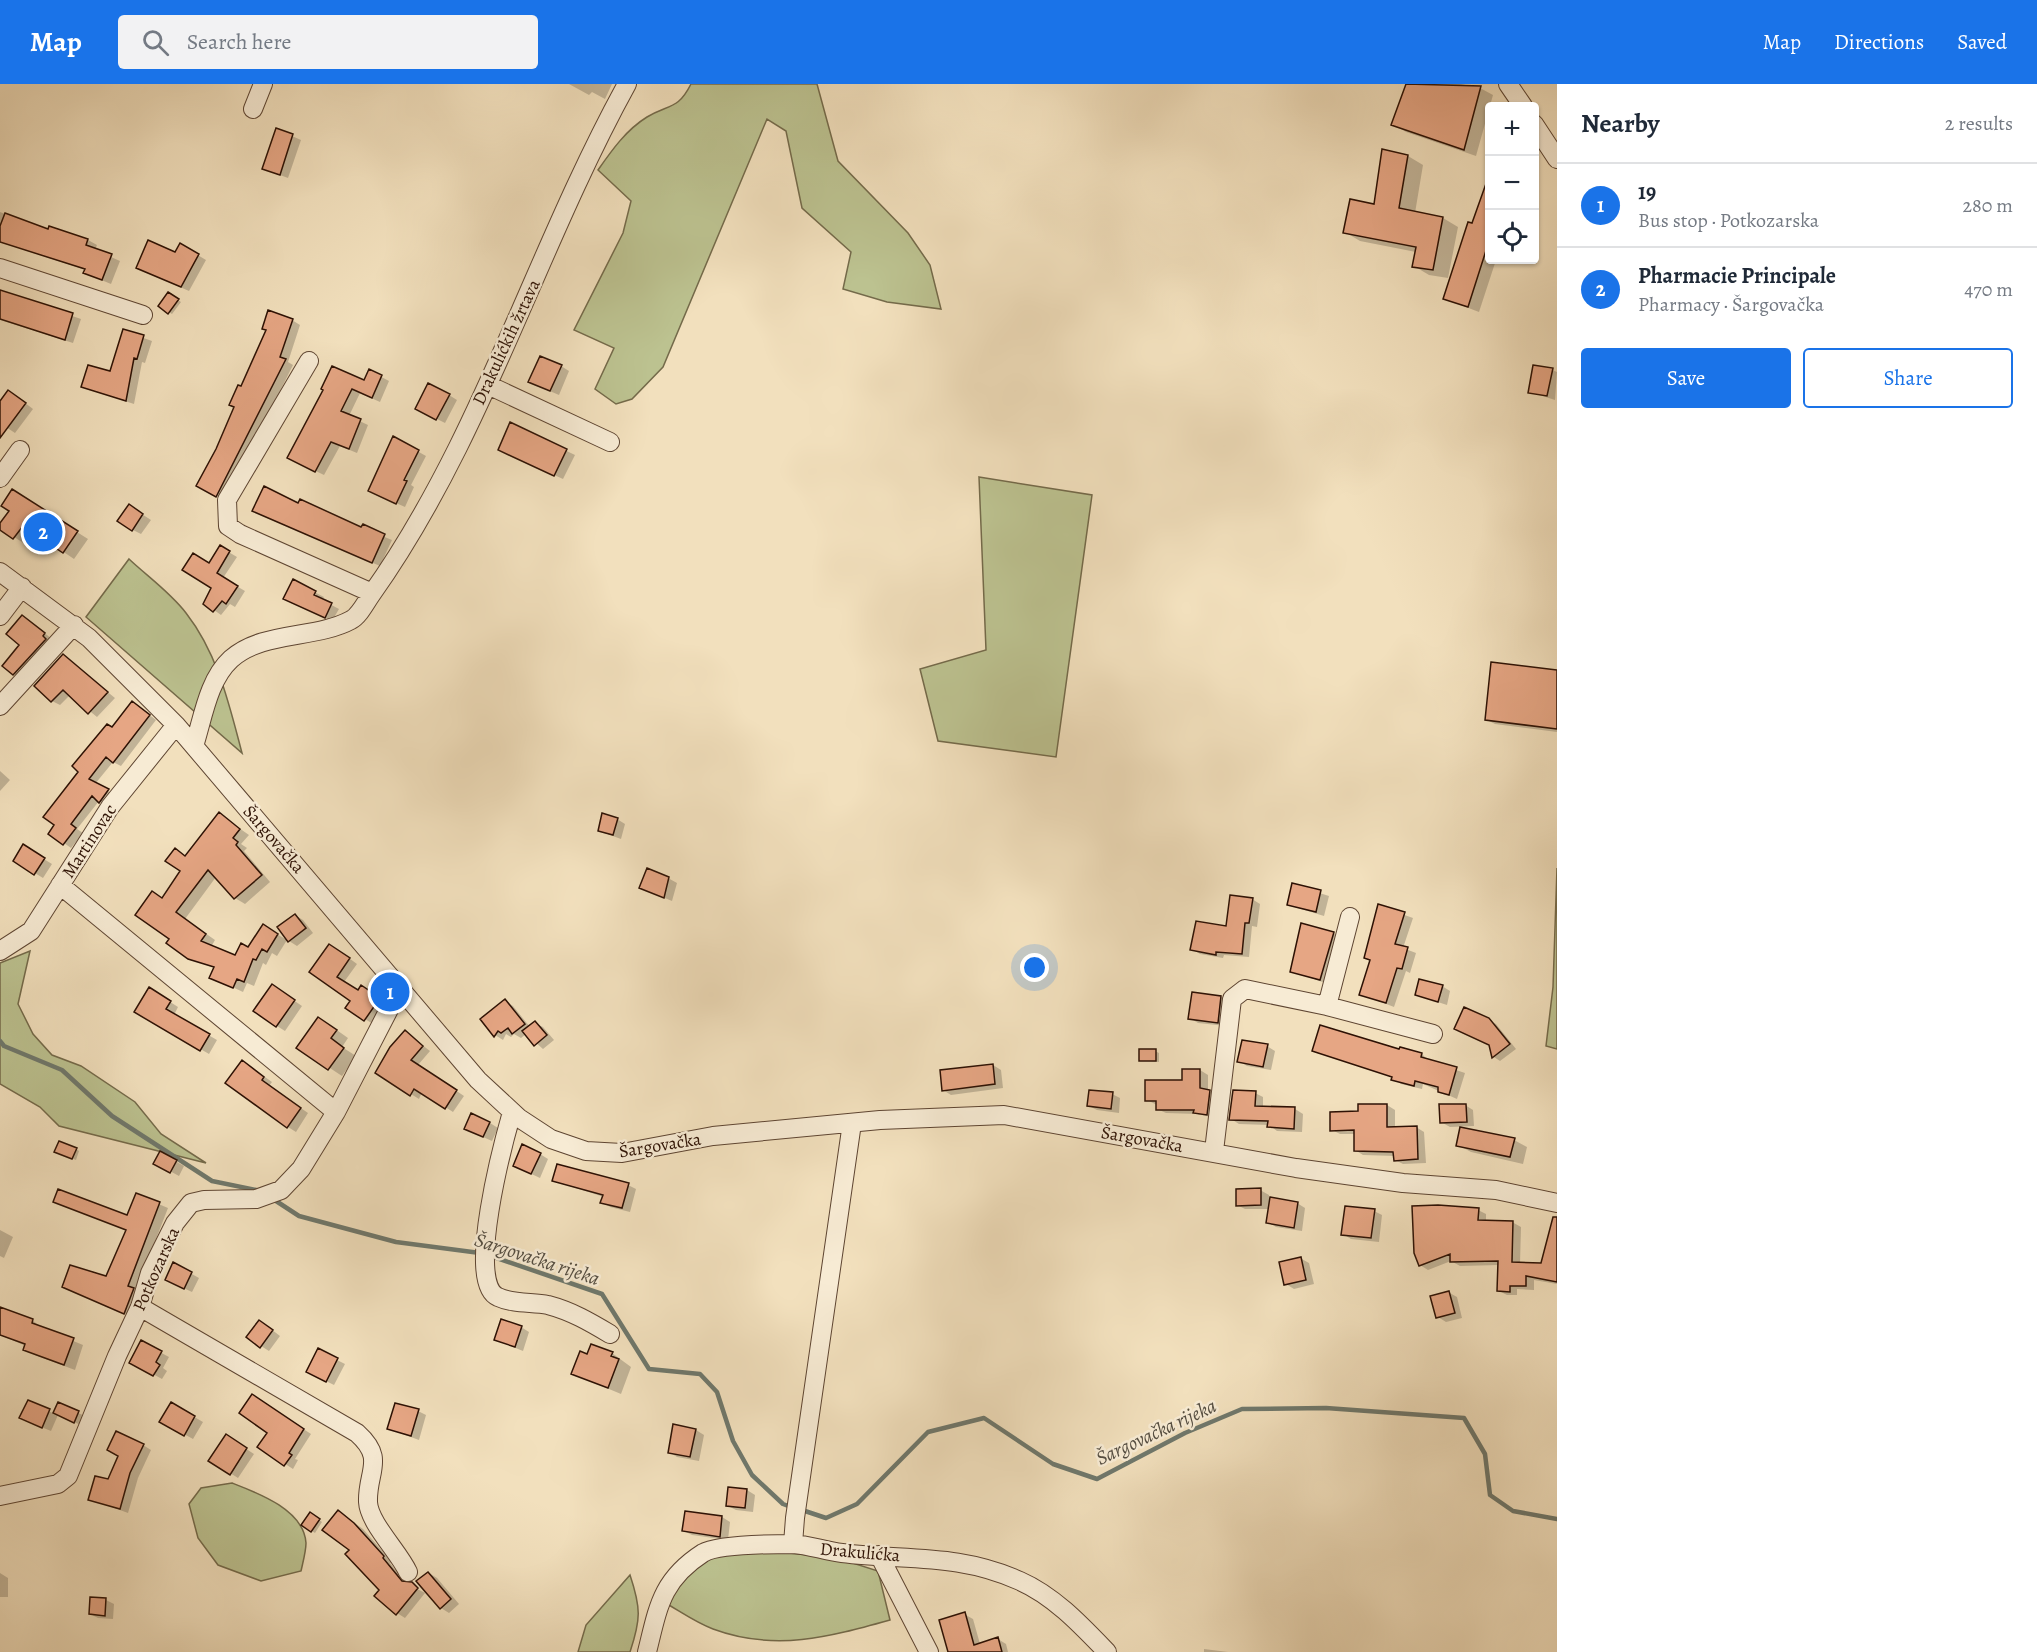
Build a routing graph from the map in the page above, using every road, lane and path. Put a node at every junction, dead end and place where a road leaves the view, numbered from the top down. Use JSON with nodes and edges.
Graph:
{"nodes":[{"id":1,"x":263,"y":84,"type":"edge"},
{"id":2,"x":627,"y":84,"type":"edge"},
{"id":3,"x":1508,"y":84,"type":"edge"},
{"id":4,"x":1520,"y":102,"type":"edge"},
{"id":5,"x":253,"y":109,"type":"dead end"},
{"id":6,"x":1539,"y":132,"type":"edge"},
{"id":7,"x":1557,"y":159,"type":"edge"},
{"id":8,"x":0,"y":268,"type":"edge"},
{"id":9,"x":143,"y":315,"type":"dead end"},
{"id":10,"x":309,"y":361,"type":"dead end"},
{"id":11,"x":489,"y":386,"type":"junction"},
{"id":12,"x":610,"y":442,"type":"dead end"},
{"id":13,"x":20,"y":450,"type":"dead end"},
{"id":14,"x":0,"y":478,"type":"edge"},
{"id":15,"x":0,"y":572,"type":"edge"},
{"id":16,"x":22,"y":587,"type":"junction"},
{"id":17,"x":372,"y":593,"type":"junction"},
{"id":18,"x":0,"y":616,"type":"edge"},
{"id":19,"x":74,"y":625,"type":"junction"},
{"id":20,"x":0,"y":706,"type":"edge"},
{"id":21,"x":176,"y":725,"type":"junction"},
{"id":22,"x":194,"y":746,"type":"junction"},
{"id":23,"x":60,"y":885,"type":"junction"},
{"id":24,"x":1350,"y":917,"type":"dead end"},
{"id":25,"x":2,"y":951,"type":"edge"},
{"id":26,"x":400,"y":986,"type":"junction"},
{"id":27,"x":1327,"y":1006,"type":"junction"},
{"id":28,"x":1433,"y":1034,"type":"dead end"},
{"id":29,"x":336,"y":1112,"type":"junction"},
{"id":30,"x":512,"y":1112,"type":"junction"},
{"id":31,"x":852,"y":1123,"type":"junction"},
{"id":32,"x":1214,"y":1151,"type":"junction"},
{"id":33,"x":1557,"y":1203,"type":"edge"},
{"id":34,"x":140,"y":1307,"type":"junction"},
{"id":35,"x":610,"y":1334,"type":"dead end"},
{"id":36,"x":0,"y":1496,"type":"edge"},
{"id":37,"x":793,"y":1544,"type":"junction"},
{"id":38,"x":879,"y":1555,"type":"junction"},
{"id":39,"x":408,"y":1572,"type":"dead end"},
{"id":40,"x":647,"y":1652,"type":"edge"},
{"id":41,"x":928,"y":1652,"type":"edge"},
{"id":42,"x":1107,"y":1652,"type":"edge"}],
"edges":[{"from":1,"to":5,"type":"street"},
{"from":2,"to":11,"type":"street","name":"Drakulićkih žrtava"},
{"from":3,"to":4,"type":"street"},
{"from":6,"to":7,"type":"street"},
{"from":8,"to":9,"type":"street"},
{"from":10,"to":17,"type":"street"},
{"from":11,"to":12,"type":"street"},
{"from":11,"to":17,"type":"street","name":"Drakulićkih žrtava"},
{"from":13,"to":14,"type":"street"},
{"from":15,"to":16,"type":"street","name":"Šargovačka"},
{"from":16,"to":18,"type":"street"},
{"from":16,"to":19,"type":"street","name":"Šargovačka"},
{"from":17,"to":22,"type":"street","name":"Drakulićkih žrtava"},
{"from":19,"to":20,"type":"street"},
{"from":19,"to":21,"type":"street","name":"Šargovačka"},
{"from":21,"to":22,"type":"street","name":"Šargovačka"},
{"from":21,"to":23,"type":"street","name":"Martinovac"},
{"from":22,"to":26,"type":"street","name":"Šargovačka"},
{"from":23,"to":25,"type":"street","name":"Martinovac"},
{"from":23,"to":29,"type":"street"},
{"from":24,"to":27,"type":"street"},
{"from":26,"to":29,"type":"street","name":"Potkozarska"},
{"from":26,"to":30,"type":"street","name":"Šargovačka"},
{"from":27,"to":28,"type":"street"},
{"from":27,"to":32,"type":"street"},
{"from":29,"to":34,"type":"street","name":"Potkozarska"},
{"from":30,"to":31,"type":"street","name":"Šargovačka"},
{"from":30,"to":35,"type":"street"},
{"from":31,"to":32,"type":"street","name":"Šargovačka"},
{"from":31,"to":37,"type":"street"},
{"from":32,"to":33,"type":"street","name":"Šargovačka"},
{"from":34,"to":36,"type":"street","name":"Potkozarska"},
{"from":34,"to":39,"type":"street"},
{"from":37,"to":38,"type":"street","name":"Drakulićka"},
{"from":37,"to":40,"type":"street","name":"Drakulićka"},
{"from":38,"to":41,"type":"street"},
{"from":38,"to":42,"type":"street","name":"Drakulićka"}]}
